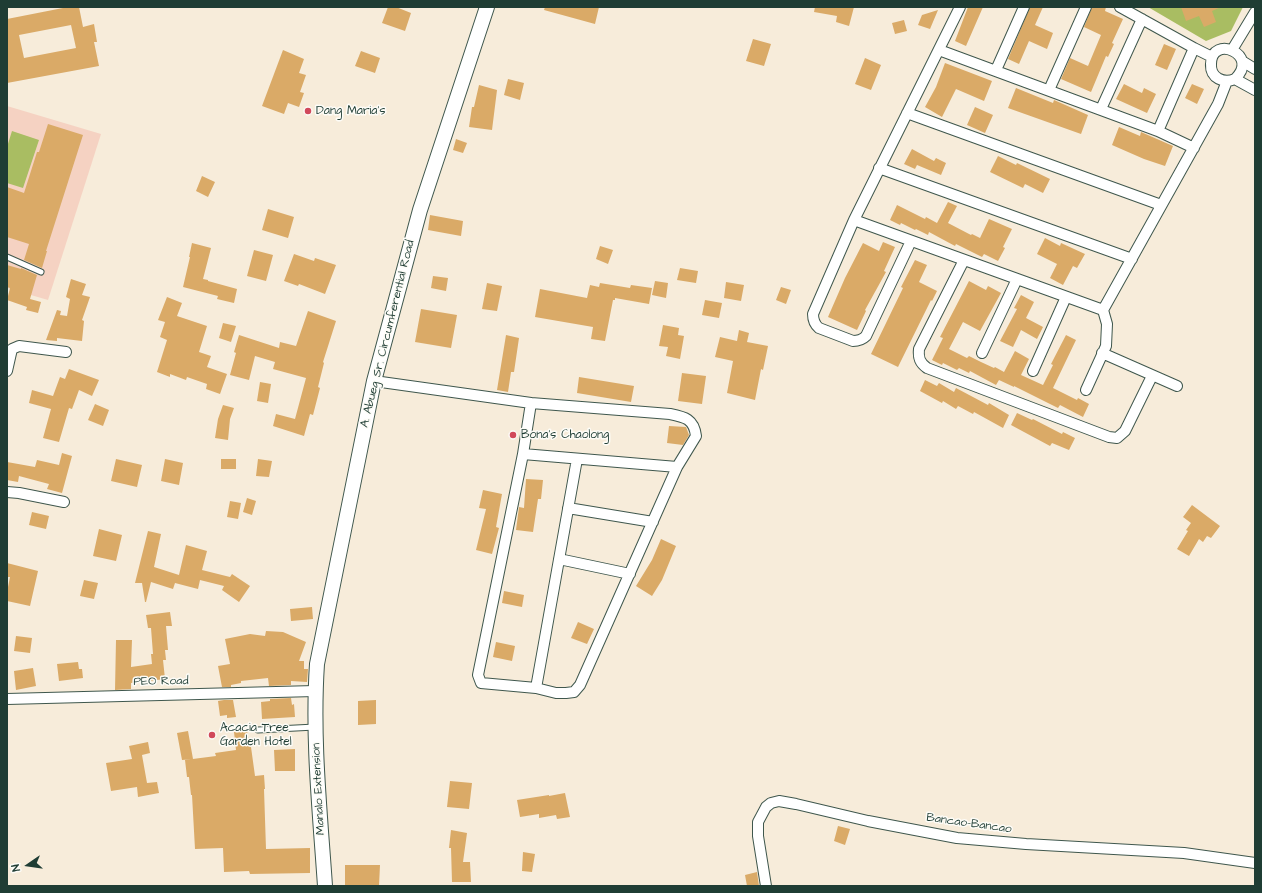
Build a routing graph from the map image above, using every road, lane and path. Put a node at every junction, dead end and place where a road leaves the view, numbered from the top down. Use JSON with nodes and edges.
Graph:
{"nodes":[{"id":1,"x":487,"y":7,"type":"edge"},
{"id":2,"x":960,"y":7,"type":"edge"},
{"id":3,"x":1024,"y":7,"type":"edge"},
{"id":4,"x":1086,"y":7,"type":"edge"},
{"id":5,"x":1120,"y":7,"type":"edge"},
{"id":6,"x":1255,"y":12,"type":"edge"},
{"id":7,"x":1142,"y":19,"type":"junction"},
{"id":8,"x":1194,"y":48,"type":"junction"},
{"id":9,"x":939,"y":50,"type":"junction"},
{"id":10,"x":1232,"y":50,"type":"junction"},
{"id":11,"x":1212,"y":57,"type":"junction"},
{"id":12,"x":1242,"y":62,"type":"junction"},
{"id":13,"x":1255,"y":69,"type":"edge"},
{"id":14,"x":996,"y":70,"type":"junction"},
{"id":15,"x":1231,"y":80,"type":"junction"},
{"id":16,"x":1049,"y":90,"type":"junction"},
{"id":17,"x":1255,"y":90,"type":"edge"},
{"id":18,"x":1101,"y":109,"type":"junction"},
{"id":19,"x":907,"y":113,"type":"junction"},
{"id":20,"x":1158,"y":131,"type":"junction"},
{"id":21,"x":1194,"y":148,"type":"junction"},
{"id":22,"x":879,"y":168,"type":"junction"},
{"id":23,"x":1162,"y":206,"type":"junction"},
{"id":24,"x":854,"y":220,"type":"junction"},
{"id":25,"x":911,"y":241,"type":"junction"},
{"id":26,"x":7,"y":258,"type":"edge"},
{"id":27,"x":1132,"y":259,"type":"junction"},
{"id":28,"x":964,"y":260,"type":"junction"},
{"id":29,"x":41,"y":272,"type":"dead end"},
{"id":30,"x":1017,"y":279,"type":"junction"},
{"id":31,"x":1066,"y":297,"type":"junction"},
{"id":32,"x":1103,"y":310,"type":"junction"},
{"id":33,"x":66,"y":352,"type":"dead end"},
{"id":34,"x":982,"y":353,"type":"dead end"},
{"id":35,"x":1102,"y":353,"type":"junction"},
{"id":36,"x":7,"y":371,"type":"edge"},
{"id":37,"x":1033,"y":371,"type":"dead end"},
{"id":38,"x":1152,"y":376,"type":"junction"},
{"id":39,"x":374,"y":381,"type":"junction"},
{"id":40,"x":1177,"y":386,"type":"dead end"},
{"id":41,"x":1086,"y":390,"type":"dead end"},
{"id":42,"x":531,"y":403,"type":"junction"},
{"id":43,"x":523,"y":454,"type":"junction"},
{"id":44,"x":577,"y":459,"type":"junction"},
{"id":45,"x":677,"y":466,"type":"junction"},
{"id":46,"x":7,"y":492,"type":"edge"},
{"id":47,"x":64,"y":502,"type":"dead end"},
{"id":48,"x":568,"y":508,"type":"junction"},
{"id":49,"x":653,"y":522,"type":"junction"},
{"id":50,"x":559,"y":559,"type":"junction"},
{"id":51,"x":630,"y":574,"type":"junction"},
{"id":52,"x":536,"y":688,"type":"junction"},
{"id":53,"x":315,"y":692,"type":"junction"},
{"id":54,"x":7,"y":699,"type":"edge"},
{"id":55,"x":316,"y":727,"type":"junction"},
{"id":56,"x":258,"y":730,"type":"dead end"},
{"id":57,"x":1255,"y":863,"type":"edge"},
{"id":58,"x":325,"y":886,"type":"edge"},
{"id":59,"x":766,"y":886,"type":"edge"}],
"edges":[{"from":1,"to":39,"type":"street","name":"A. Abueg Sr. Circumferential Road"},
{"from":2,"to":9,"type":"street"},
{"from":3,"to":14,"type":"street"},
{"from":4,"to":16,"type":"street"},
{"from":5,"to":7,"type":"street"},
{"from":6,"to":10,"type":"street"},
{"from":7,"to":8,"type":"street"},
{"from":7,"to":18,"type":"street"},
{"from":8,"to":11,"type":"street"},
{"from":8,"to":20,"type":"street"},
{"from":9,"to":14,"type":"street"},
{"from":9,"to":19,"type":"street"},
{"from":10,"to":11,"type":"street"},
{"from":10,"to":12,"type":"street"},
{"from":11,"to":15,"type":"street"},
{"from":12,"to":13,"type":"street"},
{"from":12,"to":15,"type":"street"},
{"from":14,"to":16,"type":"street"},
{"from":15,"to":17,"type":"street"},
{"from":15,"to":21,"type":"street"},
{"from":16,"to":18,"type":"street"},
{"from":18,"to":20,"type":"street"},
{"from":19,"to":22,"type":"street"},
{"from":19,"to":23,"type":"street"},
{"from":20,"to":21,"type":"street"},
{"from":21,"to":23,"type":"street"},
{"from":22,"to":24,"type":"street"},
{"from":22,"to":27,"type":"street"},
{"from":23,"to":27,"type":"street"},
{"from":24,"to":25,"type":"street"},
{"from":24,"to":25,"type":"street"},
{"from":25,"to":28,"type":"street"},
{"from":26,"to":29,"type":"lane"},
{"from":27,"to":32,"type":"street"},
{"from":28,"to":30,"type":"street"},
{"from":28,"to":38,"type":"street"},
{"from":30,"to":31,"type":"street"},
{"from":30,"to":34,"type":"street"},
{"from":31,"to":32,"type":"street"},
{"from":31,"to":37,"type":"street"},
{"from":32,"to":35,"type":"street"},
{"from":33,"to":36,"type":"street"},
{"from":35,"to":38,"type":"street"},
{"from":35,"to":41,"type":"street"},
{"from":38,"to":40,"type":"street"},
{"from":39,"to":42,"type":"street"},
{"from":39,"to":53,"type":"street","name":"A. Abueg Sr. Circumferential Road"},
{"from":42,"to":43,"type":"street"},
{"from":42,"to":45,"type":"street"},
{"from":43,"to":44,"type":"street"},
{"from":43,"to":52,"type":"street"},
{"from":44,"to":45,"type":"street"},
{"from":44,"to":48,"type":"street"},
{"from":45,"to":49,"type":"street"},
{"from":46,"to":47,"type":"street"},
{"from":48,"to":49,"type":"street"},
{"from":48,"to":50,"type":"street"},
{"from":49,"to":51,"type":"street"},
{"from":50,"to":51,"type":"street"},
{"from":50,"to":52,"type":"street"},
{"from":51,"to":52,"type":"street"},
{"from":53,"to":54,"type":"street","name":"PEO Road"},
{"from":53,"to":55,"type":"street","name":"Manalo Extension"},
{"from":55,"to":56,"type":"lane"},
{"from":55,"to":58,"type":"street","name":"Manalo Extension"},
{"from":57,"to":59,"type":"street","name":"Bancao-Bancao"}]}
